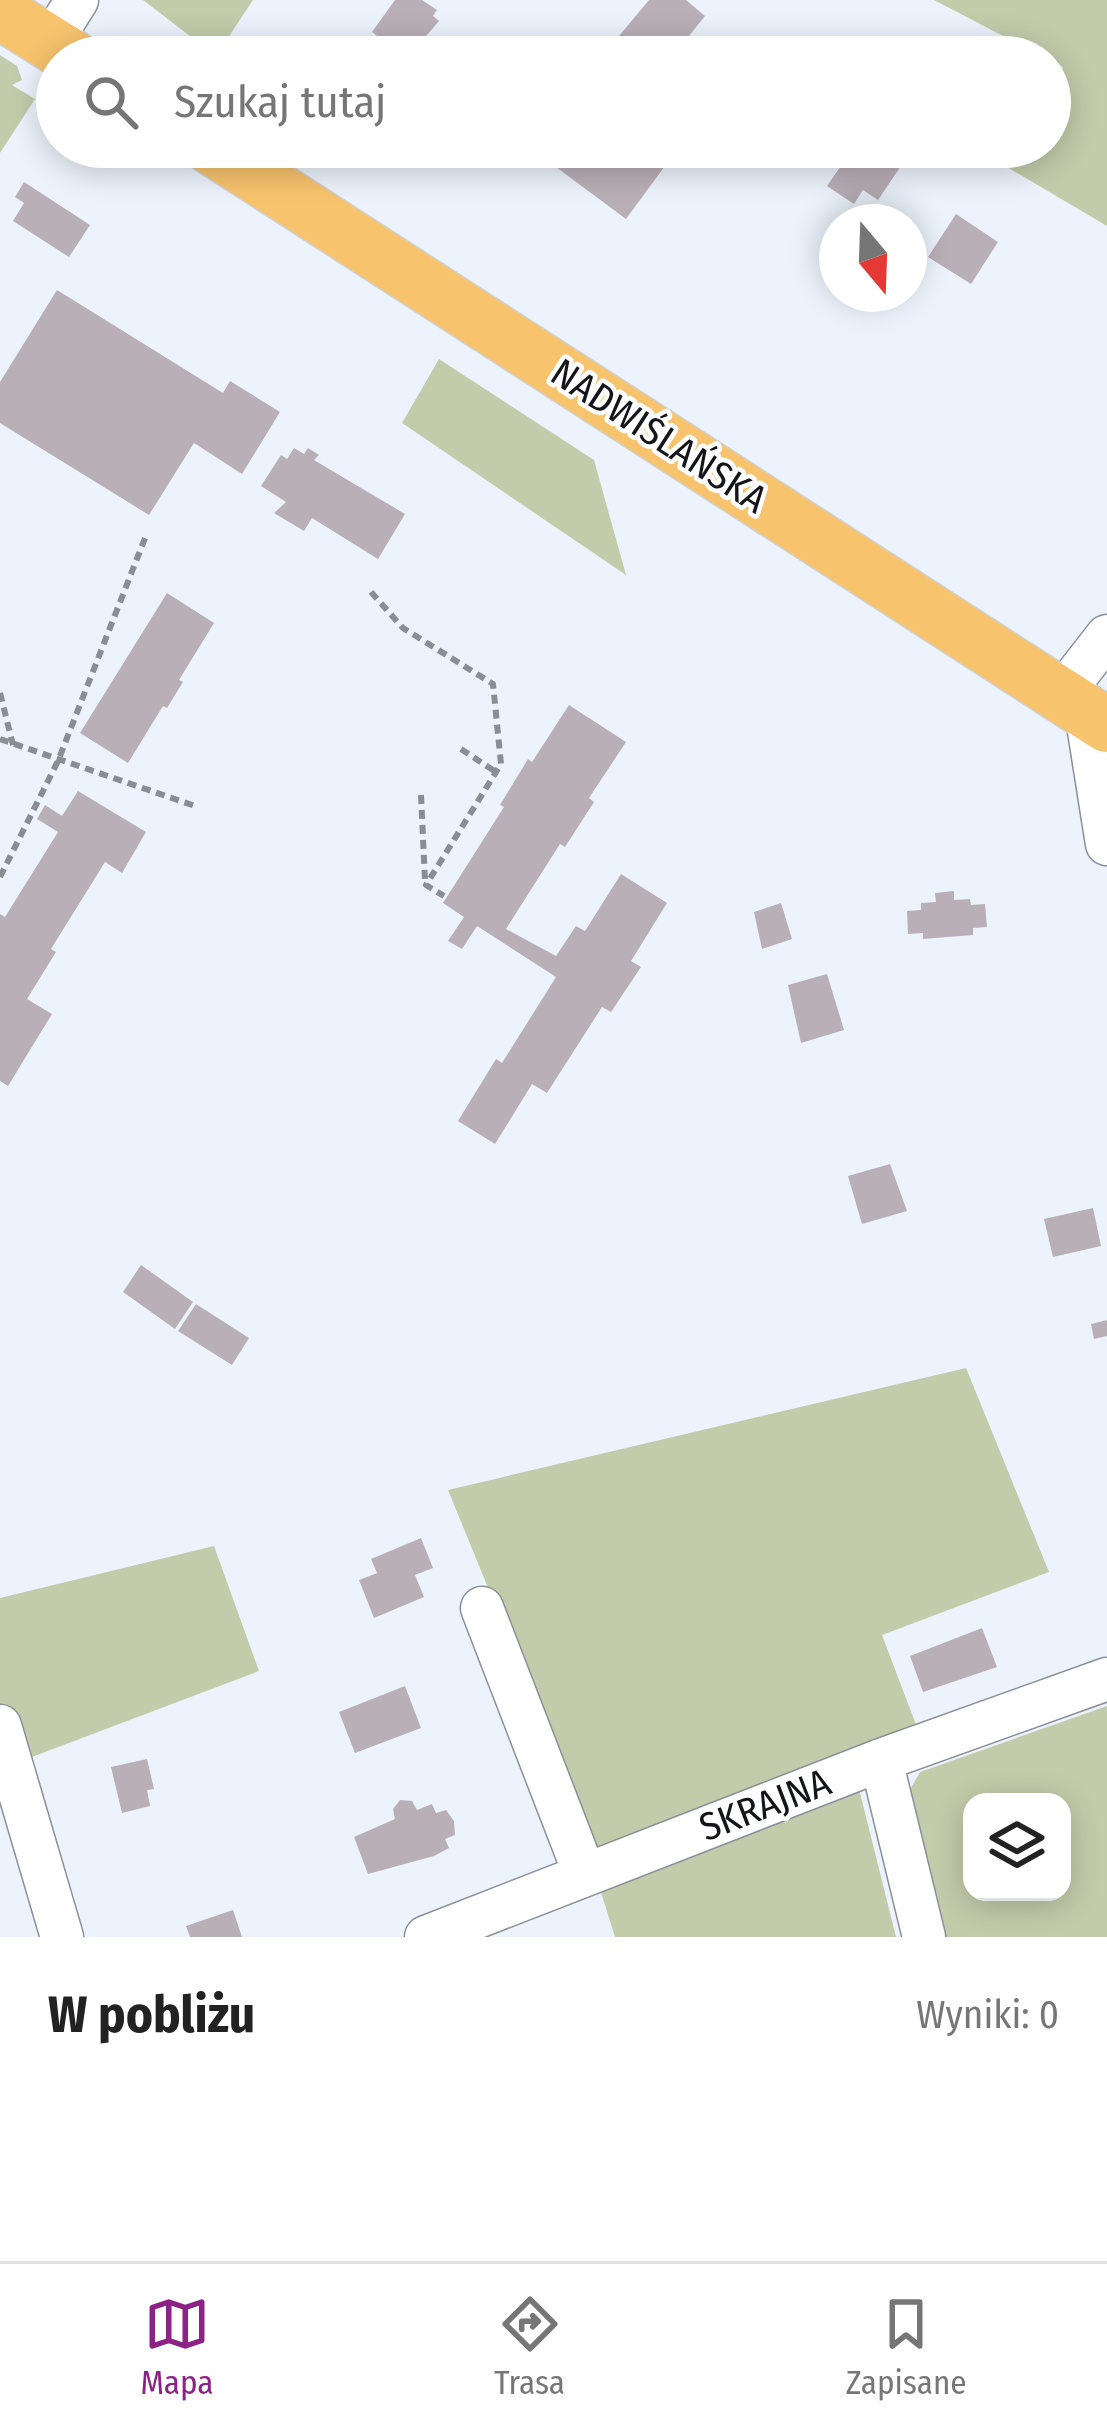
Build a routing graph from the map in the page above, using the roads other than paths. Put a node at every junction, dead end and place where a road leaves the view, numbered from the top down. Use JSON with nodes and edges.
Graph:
{"nodes":[{"id":1,"x":0,"y":12,"type":"edge"},
{"id":2,"x":66,"y":33,"type":"edge"},
{"id":3,"x":244,"y":168,"type":"edge"},
{"id":4,"x":1107,"y":636,"type":"edge"},
{"id":5,"x":1085,"y":711,"type":"edge"},
{"id":6,"x":1107,"y":844,"type":"edge"},
{"id":7,"x":482,"y":1608,"type":"dead end"},
{"id":8,"x":1107,"y":1679,"type":"edge"},
{"id":9,"x":2,"y":1739,"type":"edge"},
{"id":10,"x":881,"y":1760,"type":"junction"},
{"id":11,"x":584,"y":1875,"type":"junction"},
{"id":12,"x":62,"y":1937,"type":"edge"},
{"id":13,"x":426,"y":1937,"type":"edge"},
{"id":14,"x":924,"y":1937,"type":"edge"}],
"edges":[{"from":1,"to":2,"type":"main road"},
{"from":3,"to":5,"type":"main road","name":"NADWIŚLAŃSKA"},
{"from":4,"to":5,"type":"street"},
{"from":5,"to":6,"type":"street"},
{"from":7,"to":11,"type":"street"},
{"from":8,"to":10,"type":"street","name":"SKRAJNA"},
{"from":9,"to":12,"type":"street"},
{"from":10,"to":11,"type":"street","name":"SKRAJNA"},
{"from":10,"to":14,"type":"street"},
{"from":11,"to":13,"type":"street","name":"SKRAJNA"}]}
